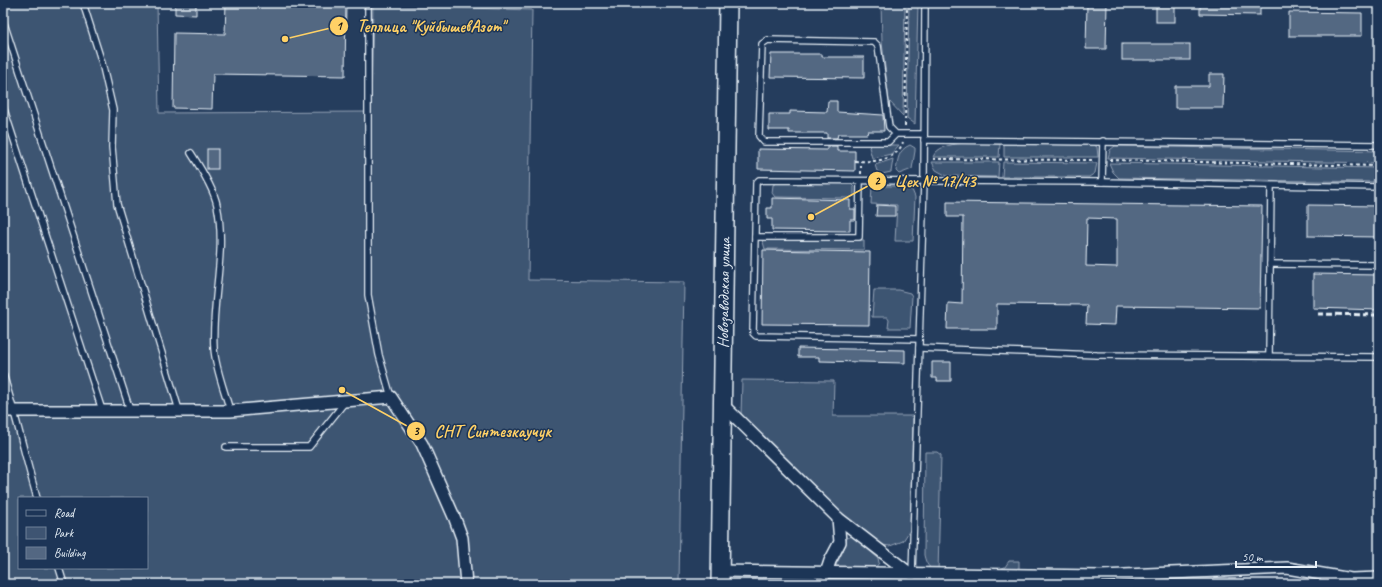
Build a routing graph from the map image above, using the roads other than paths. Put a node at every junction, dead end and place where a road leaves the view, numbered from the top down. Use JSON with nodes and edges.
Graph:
{"nodes":[{"id":1,"x":83,"y":3,"type":"edge"},
{"id":2,"x":368,"y":3,"type":"edge"},
{"id":3,"x":728,"y":3,"type":"edge"},
{"id":4,"x":925,"y":3,"type":"edge"},
{"id":5,"x":3,"y":20,"type":"edge"},
{"id":6,"x":3,"y":106,"type":"edge"},
{"id":7,"x":896,"y":134,"type":"junction"},
{"id":8,"x":924,"y":137,"type":"junction"},
{"id":9,"x":1103,"y":141,"type":"junction"},
{"id":10,"x":1379,"y":144,"type":"edge"},
{"id":11,"x":191,"y":153,"type":"dead end"},
{"id":12,"x":860,"y":181,"type":"junction"},
{"id":13,"x":924,"y":182,"type":"junction"},
{"id":14,"x":1102,"y":182,"type":"junction"},
{"id":15,"x":1271,"y":186,"type":"junction"},
{"id":16,"x":1379,"y":187,"type":"edge"},
{"id":17,"x":755,"y":237,"type":"junction"},
{"id":18,"x":1270,"y":264,"type":"junction"},
{"id":19,"x":1379,"y":265,"type":"edge"},
{"id":20,"x":919,"y":339,"type":"junction"},
{"id":21,"x":919,"y":348,"type":"junction"},
{"id":22,"x":1269,"y":356,"type":"junction"},
{"id":23,"x":1379,"y":357,"type":"edge"},
{"id":24,"x":3,"y":374,"type":"edge"},
{"id":25,"x":391,"y":397,"type":"junction"},
{"id":26,"x":346,"y":401,"type":"junction"},
{"id":27,"x":722,"y":404,"type":"junction"},
{"id":28,"x":15,"y":410,"type":"junction"},
{"id":29,"x":102,"y":410,"type":"junction"},
{"id":30,"x":130,"y":410,"type":"junction"},
{"id":31,"x":179,"y":410,"type":"junction"},
{"id":32,"x":3,"y":411,"type":"edge"},
{"id":33,"x":230,"y":411,"type":"junction"},
{"id":34,"x":226,"y":447,"type":"dead end"},
{"id":35,"x":37,"y":497,"type":"edge"},
{"id":36,"x":838,"y":518,"type":"junction"},
{"id":37,"x":59,"y":569,"type":"edge"},
{"id":38,"x":912,"y":574,"type":"junction"},
{"id":39,"x":720,"y":578,"type":"edge"},
{"id":40,"x":1379,"y":578,"type":"edge"},
{"id":41,"x":826,"y":579,"type":"edge"},
{"id":42,"x":64,"y":584,"type":"edge"},
{"id":43,"x":466,"y":584,"type":"edge"}],
"edges":[{"from":1,"to":31,"type":"lane"},
{"from":2,"to":25,"type":"lane"},
{"from":3,"to":27,"type":"main road","name":"Новозаводская улица"},
{"from":4,"to":8,"type":"lane"},
{"from":5,"to":30,"type":"lane"},
{"from":6,"to":29,"type":"lane"},
{"from":7,"to":7,"type":"lane"},
{"from":7,"to":8,"type":"lane"},
{"from":8,"to":9,"type":"lane"},
{"from":8,"to":13,"type":"lane"},
{"from":9,"to":10,"type":"lane"},
{"from":9,"to":14,"type":"lane"},
{"from":11,"to":33,"type":"lane"},
{"from":12,"to":13,"type":"lane"},
{"from":12,"to":17,"type":"lane"},
{"from":12,"to":17,"type":"lane"},
{"from":13,"to":14,"type":"lane"},
{"from":13,"to":20,"type":"lane"},
{"from":14,"to":15,"type":"lane"},
{"from":15,"to":16,"type":"lane"},
{"from":15,"to":18,"type":"lane"},
{"from":17,"to":20,"type":"lane"},
{"from":18,"to":19,"type":"lane"},
{"from":18,"to":22,"type":"lane"},
{"from":20,"to":21,"type":"lane"},
{"from":21,"to":22,"type":"lane"},
{"from":21,"to":38,"type":"lane"},
{"from":22,"to":23,"type":"lane"},
{"from":24,"to":28,"type":"lane"},
{"from":25,"to":26,"type":"street"},
{"from":25,"to":43,"type":"street"},
{"from":26,"to":33,"type":"street"},
{"from":26,"to":34,"type":"lane"},
{"from":27,"to":36,"type":"street"},
{"from":27,"to":39,"type":"main road","name":"Новозаводская улица"},
{"from":28,"to":29,"type":"street"},
{"from":28,"to":32,"type":"street"},
{"from":28,"to":35,"type":"lane"},
{"from":29,"to":30,"type":"street"},
{"from":30,"to":31,"type":"street"},
{"from":31,"to":33,"type":"street"},
{"from":36,"to":38,"type":"street"},
{"from":36,"to":41,"type":"street"},
{"from":37,"to":42,"type":"lane"},
{"from":38,"to":40,"type":"street"},
{"from":38,"to":41,"type":"street"},
{"from":39,"to":41,"type":"street"}]}
